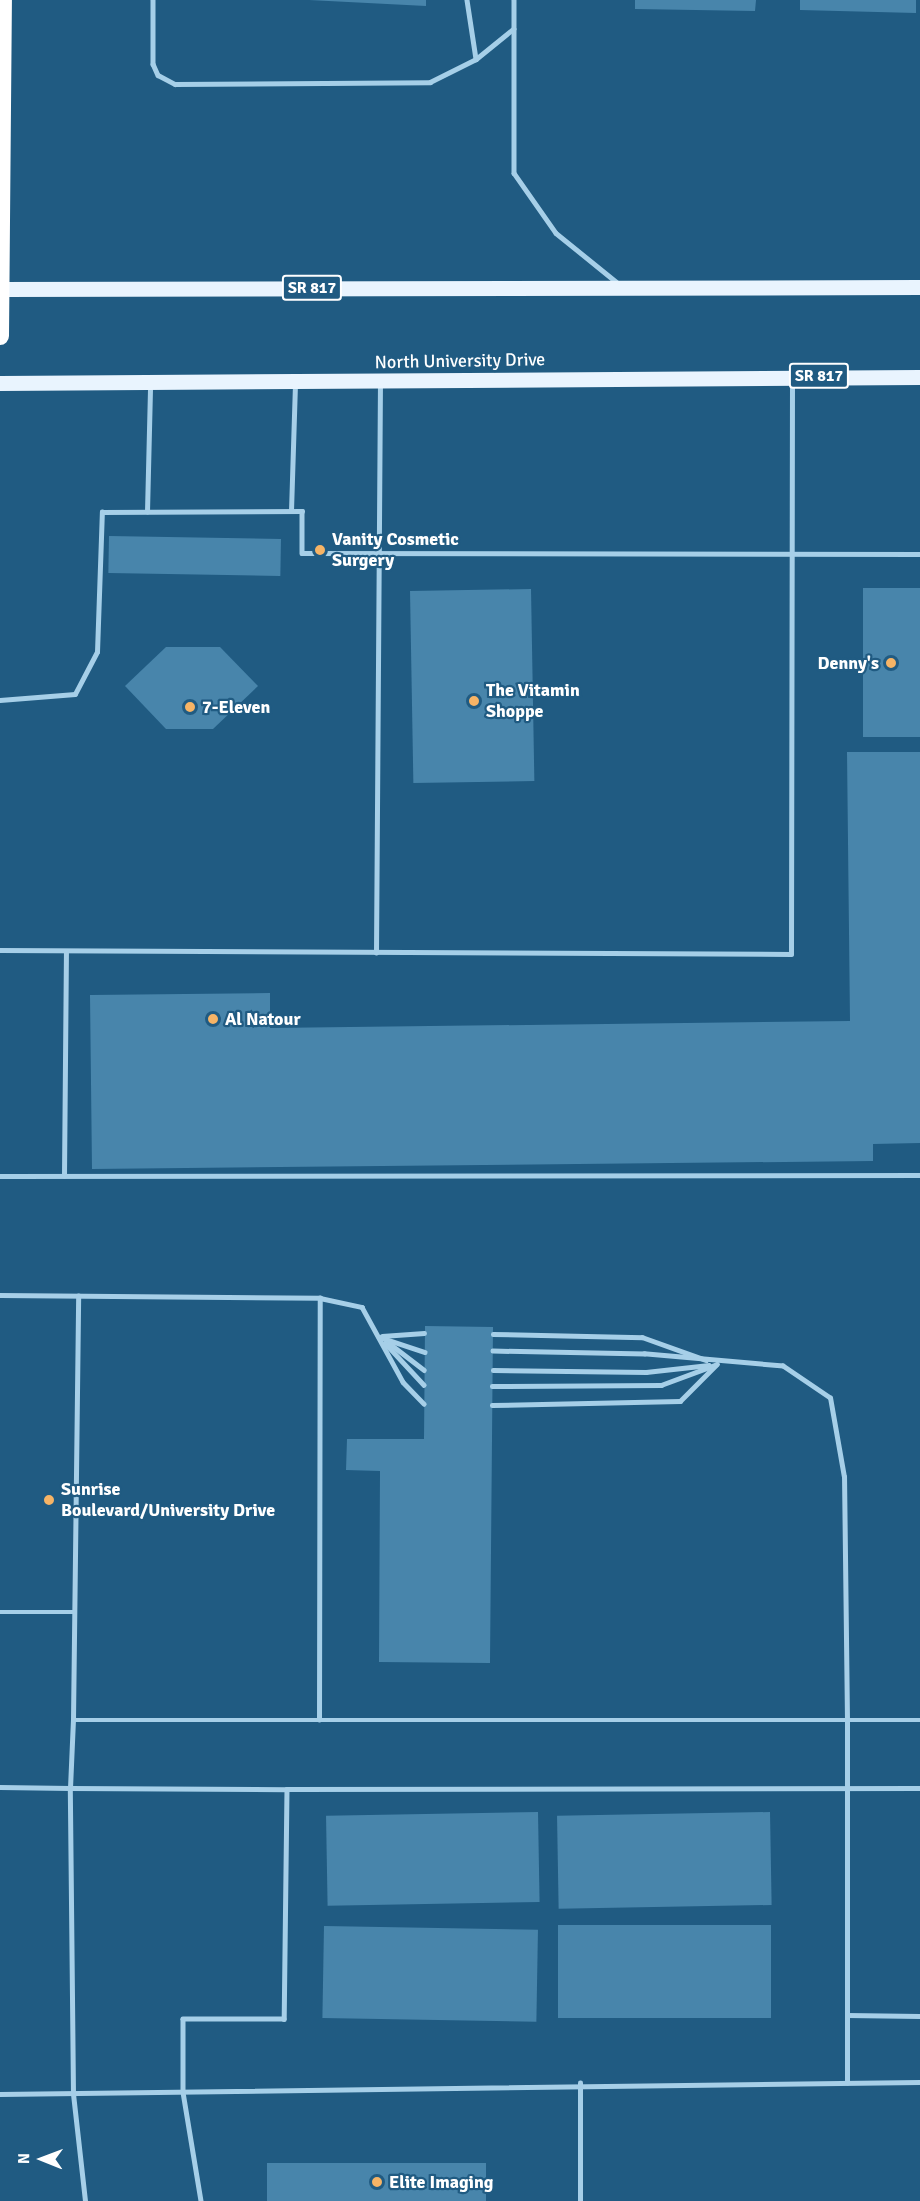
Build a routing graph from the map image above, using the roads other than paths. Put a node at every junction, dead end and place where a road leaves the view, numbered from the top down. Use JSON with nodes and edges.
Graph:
{"nodes":[{"id":1,"x":3,"y":0,"type":"edge"},
{"id":2,"x":153,"y":0,"type":"edge"},
{"id":3,"x":467,"y":0,"type":"edge"},
{"id":4,"x":514,"y":0,"type":"edge"},
{"id":5,"x":513,"y":29,"type":"junction"},
{"id":6,"x":476,"y":59,"type":"junction"},
{"id":7,"x":624,"y":287,"type":"junction"},
{"id":8,"x":920,"y":287,"type":"edge"},
{"id":9,"x":0,"y":289,"type":"edge"},
{"id":10,"x":0,"y":336,"type":"edge"},
{"id":11,"x":792,"y":376,"type":"junction"},
{"id":12,"x":920,"y":376,"type":"edge"},
{"id":13,"x":380,"y":381,"type":"junction"},
{"id":14,"x":0,"y":383,"type":"edge"},
{"id":15,"x":296,"y":383,"type":"junction"},
{"id":16,"x":150,"y":384,"type":"junction"},
{"id":17,"x":291,"y":511,"type":"junction"},
{"id":18,"x":147,"y":512,"type":"junction"},
{"id":19,"x":791,"y":550,"type":"junction"},
{"id":20,"x":374,"y":553,"type":"junction"},
{"id":21,"x":920,"y":554,"type":"edge"},
{"id":22,"x":0,"y":700,"type":"edge"},
{"id":23,"x":0,"y":950,"type":"edge"},
{"id":24,"x":66,"y":952,"type":"junction"},
{"id":25,"x":375,"y":953,"type":"junction"},
{"id":26,"x":920,"y":1175,"type":"edge"},
{"id":27,"x":0,"y":1176,"type":"edge"},
{"id":28,"x":64,"y":1176,"type":"junction"},
{"id":29,"x":0,"y":1295,"type":"edge"},
{"id":30,"x":78,"y":1296,"type":"junction"},
{"id":31,"x":320,"y":1298,"type":"junction"},
{"id":32,"x":424,"y":1333,"type":"dead end"},
{"id":33,"x":493,"y":1334,"type":"dead end"},
{"id":34,"x":379,"y":1336,"type":"junction"},
{"id":35,"x":493,"y":1351,"type":"dead end"},
{"id":36,"x":425,"y":1352,"type":"dead end"},
{"id":37,"x":717,"y":1364,"type":"junction"},
{"id":38,"x":424,"y":1370,"type":"dead end"},
{"id":39,"x":493,"y":1370,"type":"dead end"},
{"id":40,"x":424,"y":1385,"type":"dead end"},
{"id":41,"x":492,"y":1386,"type":"dead end"},
{"id":42,"x":424,"y":1404,"type":"dead end"},
{"id":43,"x":492,"y":1405,"type":"dead end"},
{"id":44,"x":0,"y":1612,"type":"edge"},
{"id":45,"x":75,"y":1612,"type":"junction"},
{"id":46,"x":73,"y":1720,"type":"junction"},
{"id":47,"x":320,"y":1720,"type":"junction"},
{"id":48,"x":847,"y":1720,"type":"junction"},
{"id":49,"x":920,"y":1720,"type":"edge"},
{"id":50,"x":0,"y":1787,"type":"edge"},
{"id":51,"x":70,"y":1788,"type":"junction"},
{"id":52,"x":287,"y":1788,"type":"junction"},
{"id":53,"x":847,"y":1788,"type":"junction"},
{"id":54,"x":920,"y":1788,"type":"edge"},
{"id":55,"x":847,"y":2014,"type":"junction"},
{"id":56,"x":920,"y":2016,"type":"edge"},
{"id":57,"x":920,"y":2082,"type":"edge"},
{"id":58,"x":580,"y":2083,"type":"junction"},
{"id":59,"x":847,"y":2083,"type":"junction"},
{"id":60,"x":183,"y":2092,"type":"junction"},
{"id":61,"x":0,"y":2094,"type":"edge"},
{"id":62,"x":73,"y":2094,"type":"junction"},
{"id":63,"x":86,"y":2201,"type":"edge"},
{"id":64,"x":201,"y":2201,"type":"edge"},
{"id":65,"x":580,"y":2201,"type":"edge"}],
"edges":[{"from":1,"to":9,"type":"highway"},
{"from":2,"to":6,"type":"lane"},
{"from":3,"to":6,"type":"lane"},
{"from":4,"to":5,"type":"lane"},
{"from":5,"to":6,"type":"lane"},
{"from":5,"to":7,"type":"lane"},
{"from":7,"to":8,"type":"main road","number":"SR 817"},
{"from":7,"to":9,"type":"main road","number":"SR 817"},
{"from":9,"to":10,"type":"highway"},
{"from":11,"to":12,"type":"main road","name":"North University Drive","number":"SR 817"},
{"from":11,"to":13,"type":"main road","name":"North University Drive","number":"SR 817"},
{"from":11,"to":19,"type":"lane"},
{"from":13,"to":15,"type":"main road","name":"North University Drive","number":"SR 817"},
{"from":13,"to":20,"type":"lane"},
{"from":14,"to":16,"type":"main road","name":"North University Drive","number":"SR 817"},
{"from":15,"to":16,"type":"main road","name":"North University Drive","number":"SR 817"},
{"from":15,"to":17,"type":"lane"},
{"from":16,"to":18,"type":"lane"},
{"from":17,"to":18,"type":"lane"},
{"from":17,"to":20,"type":"lane"},
{"from":18,"to":22,"type":"lane"},
{"from":19,"to":20,"type":"lane"},
{"from":19,"to":21,"type":"lane"},
{"from":19,"to":25,"type":"lane"},
{"from":20,"to":25,"type":"lane"},
{"from":23,"to":24,"type":"lane"},
{"from":24,"to":25,"type":"lane"},
{"from":24,"to":28,"type":"lane"},
{"from":26,"to":28,"type":"lane"},
{"from":27,"to":28,"type":"lane"},
{"from":29,"to":30,"type":"lane"},
{"from":30,"to":31,"type":"lane"},
{"from":30,"to":45,"type":"lane"},
{"from":31,"to":34,"type":"lane"},
{"from":31,"to":47,"type":"lane"},
{"from":32,"to":34,"type":"lane"},
{"from":33,"to":37,"type":"lane"},
{"from":34,"to":36,"type":"lane"},
{"from":34,"to":38,"type":"lane"},
{"from":34,"to":40,"type":"lane"},
{"from":34,"to":42,"type":"lane"},
{"from":35,"to":37,"type":"lane"},
{"from":37,"to":39,"type":"lane"},
{"from":37,"to":41,"type":"lane"},
{"from":37,"to":43,"type":"lane"},
{"from":37,"to":48,"type":"lane"},
{"from":44,"to":45,"type":"lane"},
{"from":45,"to":46,"type":"lane"},
{"from":46,"to":47,"type":"lane"},
{"from":46,"to":51,"type":"lane"},
{"from":47,"to":48,"type":"lane"},
{"from":48,"to":49,"type":"lane"},
{"from":48,"to":53,"type":"lane"},
{"from":50,"to":51,"type":"lane"},
{"from":51,"to":52,"type":"lane"},
{"from":51,"to":62,"type":"lane"},
{"from":52,"to":53,"type":"lane"},
{"from":52,"to":60,"type":"lane"},
{"from":53,"to":54,"type":"lane"},
{"from":53,"to":55,"type":"lane"},
{"from":55,"to":56,"type":"lane"},
{"from":55,"to":59,"type":"lane"},
{"from":57,"to":59,"type":"lane"},
{"from":58,"to":59,"type":"lane"},
{"from":58,"to":60,"type":"lane"},
{"from":58,"to":65,"type":"lane"},
{"from":60,"to":62,"type":"lane"},
{"from":60,"to":64,"type":"lane"},
{"from":61,"to":62,"type":"lane"},
{"from":62,"to":63,"type":"lane"}]}
